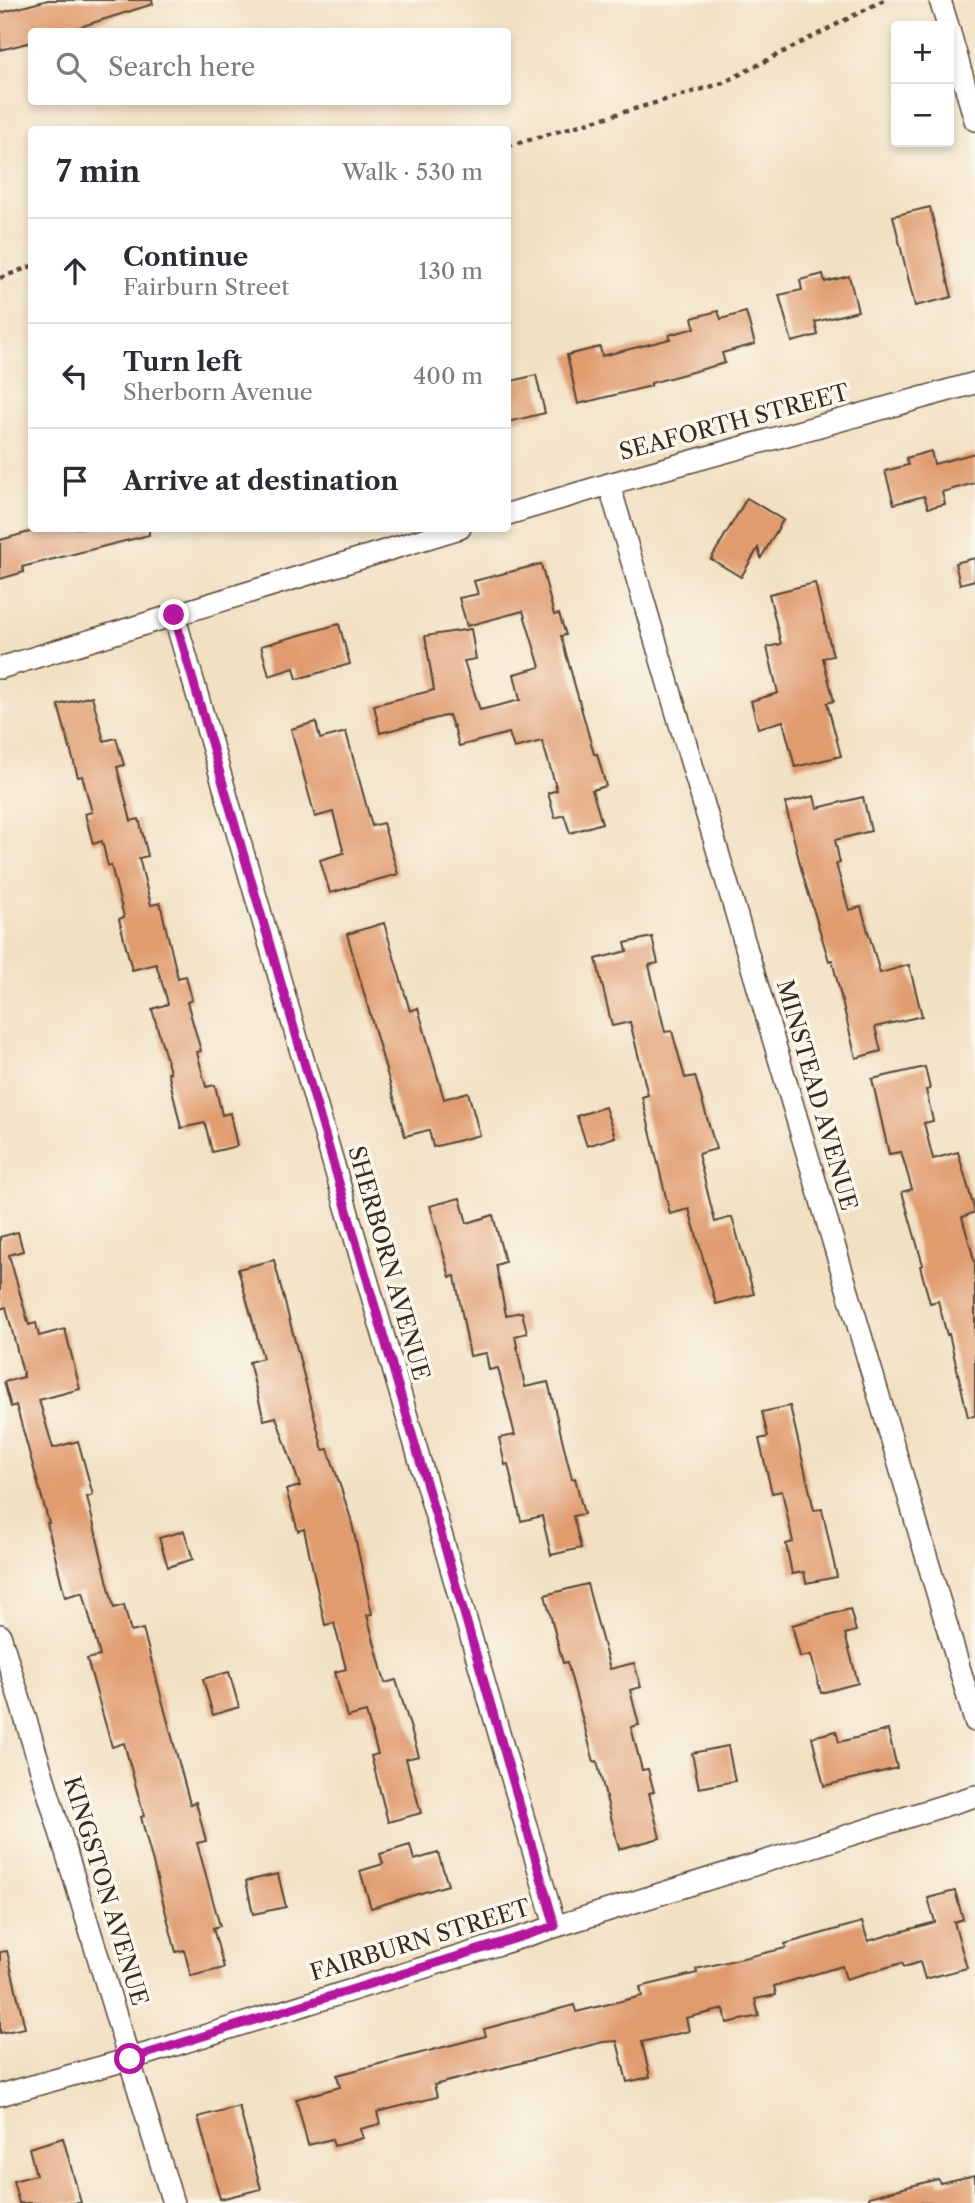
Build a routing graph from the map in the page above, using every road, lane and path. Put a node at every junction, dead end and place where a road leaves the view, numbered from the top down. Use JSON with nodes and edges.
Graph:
{"nodes":[{"id":1,"x":884,"y":0,"type":"edge"},
{"id":2,"x":940,"y":0,"type":"edge"},
{"id":3,"x":946,"y":21,"type":"edge"},
{"id":4,"x":954,"y":48,"type":"edge"},
{"id":5,"x":975,"y":120,"type":"edge"},
{"id":6,"x":511,"y":145,"type":"edge"},
{"id":7,"x":28,"y":268,"type":"edge"},
{"id":8,"x":0,"y":278,"type":"edge"},
{"id":9,"x":975,"y":383,"type":"edge"},
{"id":10,"x":609,"y":484,"type":"junction"},
{"id":11,"x":511,"y":513,"type":"edge"},
{"id":12,"x":447,"y":532,"type":"edge"},
{"id":13,"x":174,"y":615,"type":"junction"},
{"id":14,"x":0,"y":668,"type":"edge"},
{"id":15,"x":0,"y":1635,"type":"edge"},
{"id":16,"x":975,"y":1721,"type":"edge"},
{"id":17,"x":975,"y":1796,"type":"edge"},
{"id":18,"x":555,"y":1926,"type":"junction"},
{"id":19,"x":130,"y":2059,"type":"junction"},
{"id":20,"x":0,"y":2095,"type":"edge"},
{"id":21,"x":173,"y":2203,"type":"edge"}],
"edges":[{"from":1,"to":6,"type":"path"},
{"from":2,"to":3,"type":"street"},
{"from":4,"to":5,"type":"street"},
{"from":7,"to":8,"type":"path"},
{"from":9,"to":10,"type":"street","name":"SEAFORTH STREET"},
{"from":10,"to":11,"type":"street","name":"SEAFORTH STREET"},
{"from":10,"to":16,"type":"street","name":"MINSTEAD AVENUE"},
{"from":12,"to":13,"type":"street"},
{"from":13,"to":14,"type":"street"},
{"from":13,"to":18,"type":"street","name":"SHERBORN AVENUE"},
{"from":15,"to":19,"type":"street","name":"KINGSTON AVENUE"},
{"from":17,"to":18,"type":"street","name":"FAIRBURN STREET"},
{"from":18,"to":19,"type":"street","name":"FAIRBURN STREET"},
{"from":19,"to":20,"type":"street","name":"FAIRBURN STREET"},
{"from":19,"to":21,"type":"street","name":"KINGSTON AVENUE"}]}
